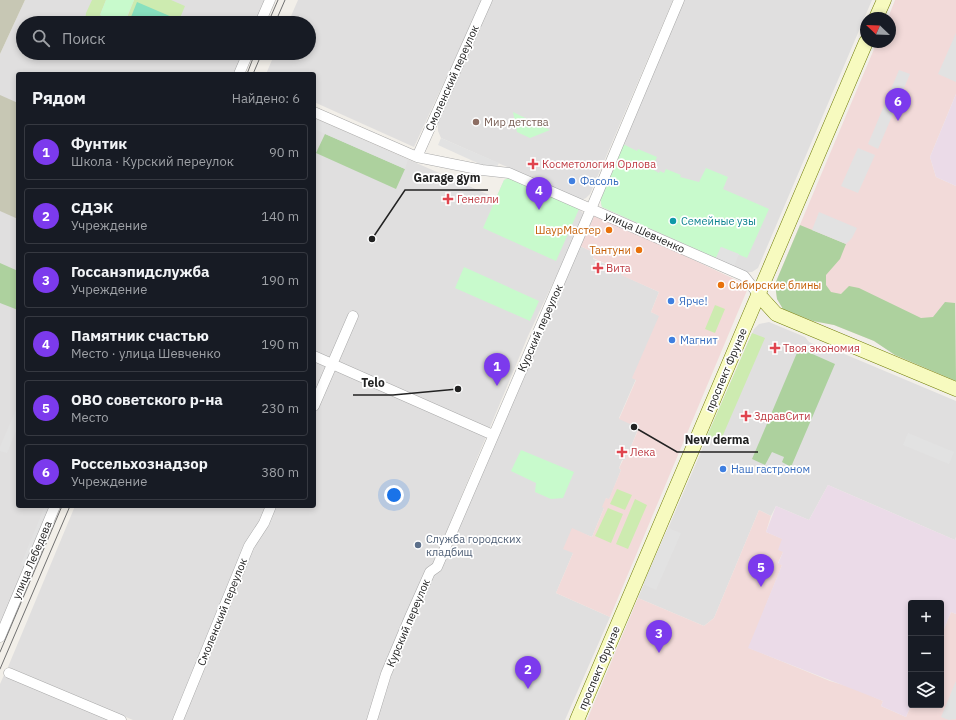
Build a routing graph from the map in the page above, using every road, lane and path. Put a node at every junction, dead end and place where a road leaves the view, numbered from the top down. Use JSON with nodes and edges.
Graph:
{"nodes":[{"id":1,"x":270,"y":0,"type":"edge"},
{"id":2,"x":487,"y":0,"type":"edge"},
{"id":3,"x":679,"y":0,"type":"edge"},
{"id":4,"x":884,"y":0,"type":"edge"},
{"id":5,"x":879,"y":12,"type":"edge"},
{"id":6,"x":263,"y":16,"type":"edge"},
{"id":7,"x":863,"y":48,"type":"edge"},
{"id":8,"x":245,"y":60,"type":"edge"},
{"id":9,"x":240,"y":72,"type":"edge"},
{"id":10,"x":316,"y":113,"type":"edge"},
{"id":11,"x":417,"y":157,"type":"junction"},
{"id":12,"x":591,"y":209,"type":"junction"},
{"id":13,"x":758,"y":294,"type":"junction"},
{"id":14,"x":353,"y":316,"type":"dead end"},
{"id":15,"x":316,"y":357,"type":"edge"},
{"id":16,"x":332,"y":364,"type":"junction"},
{"id":17,"x":956,"y":389,"type":"edge"},
{"id":18,"x":316,"y":401,"type":"edge"},
{"id":19,"x":493,"y":435,"type":"junction"},
{"id":20,"x":54,"y":508,"type":"edge"},
{"id":21,"x":270,"y":508,"type":"edge"},
{"id":22,"x":0,"y":636,"type":"edge"},
{"id":23,"x":9,"y":673,"type":"dead end"},
{"id":24,"x":122,"y":720,"type":"edge"},
{"id":25,"x":178,"y":720,"type":"edge"},
{"id":26,"x":372,"y":720,"type":"edge"},
{"id":27,"x":577,"y":720,"type":"edge"}],
"edges":[{"from":1,"to":6,"type":"street"},
{"from":2,"to":11,"type":"street","name":"Смоленский переулок"},
{"from":3,"to":12,"type":"street","name":"Курский переулок"},
{"from":4,"to":5,"type":"main road"},
{"from":7,"to":13,"type":"main road","name":"проспект Фрунзе"},
{"from":8,"to":9,"type":"street"},
{"from":10,"to":11,"type":"street","name":"улица Шевченко"},
{"from":11,"to":12,"type":"street","name":"улица Шевченко"},
{"from":12,"to":13,"type":"street","name":"улица Шевченко"},
{"from":12,"to":19,"type":"street","name":"Курский переулок"},
{"from":13,"to":17,"type":"main road","name":"улица Шевченко"},
{"from":13,"to":27,"type":"main road","name":"проспект Фрунзе"},
{"from":14,"to":16,"type":"street"},
{"from":15,"to":16,"type":"street"},
{"from":16,"to":18,"type":"street"},
{"from":16,"to":19,"type":"street"},
{"from":19,"to":26,"type":"street","name":"Курский переулок"},
{"from":20,"to":22,"type":"street","name":"улица Лебедева"},
{"from":21,"to":25,"type":"street","name":"Смоленский переулок"},
{"from":23,"to":24,"type":"street"}]}
